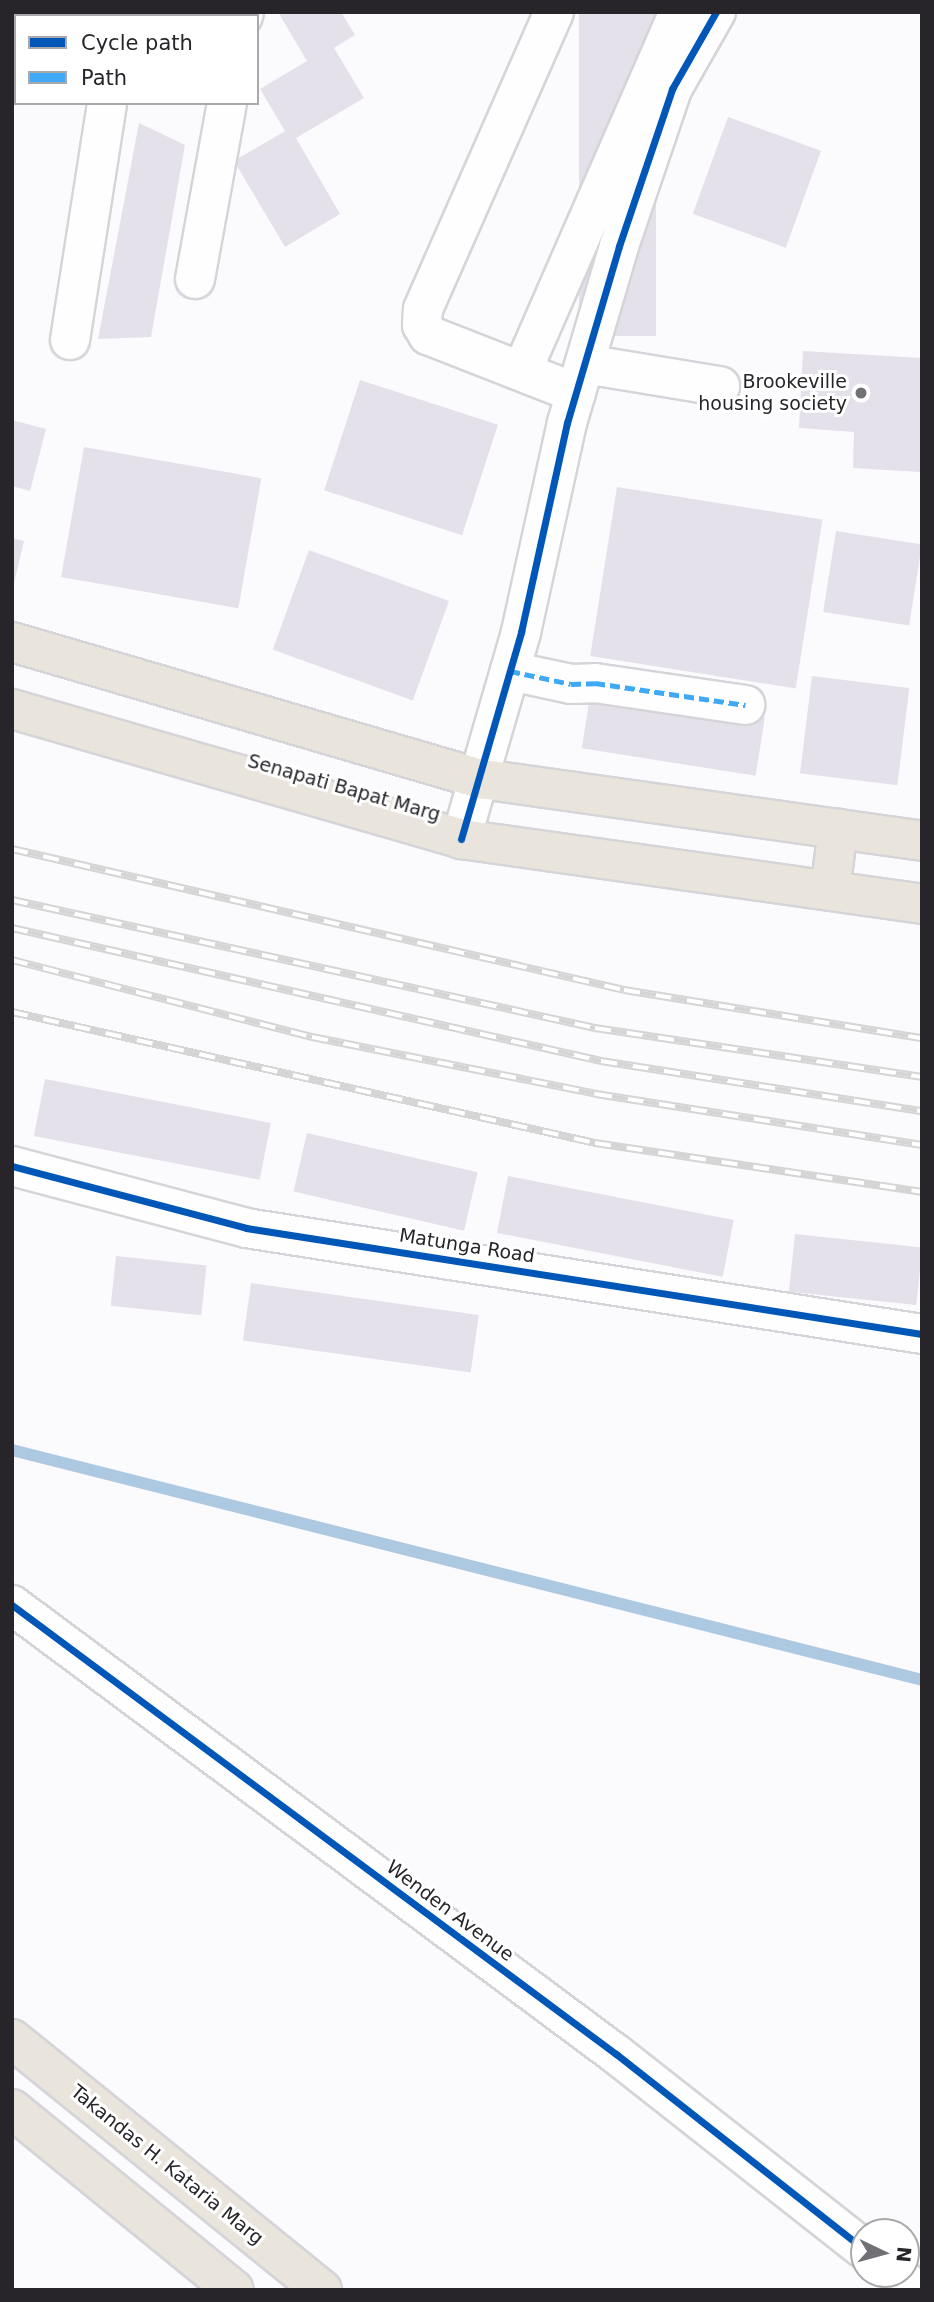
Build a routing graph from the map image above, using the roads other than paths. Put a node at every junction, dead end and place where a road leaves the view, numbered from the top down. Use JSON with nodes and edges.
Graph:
{"nodes":[{"id":1,"x":554,"y":12,"type":"edge"},
{"id":2,"x":679,"y":12,"type":"edge"},
{"id":3,"x":716,"y":12,"type":"edge"},
{"id":4,"x":107,"y":105,"type":"edge"},
{"id":5,"x":227,"y":105,"type":"edge"},
{"id":6,"x":195,"y":279,"type":"dead end"},
{"id":7,"x":69,"y":340,"type":"dead end"},
{"id":8,"x":522,"y":371,"type":"junction"},
{"id":9,"x":580,"y":379,"type":"junction"},
{"id":10,"x":720,"y":386,"type":"dead end"},
{"id":11,"x":12,"y":642,"type":"edge"},
{"id":12,"x":510,"y":671,"type":"junction"},
{"id":13,"x":744,"y":705,"type":"dead end"},
{"id":14,"x":12,"y":709,"type":"edge"},
{"id":15,"x":482,"y":779,"type":"junction"},
{"id":16,"x":838,"y":829,"type":"junction"},
{"id":17,"x":461,"y":839,"type":"junction"},
{"id":18,"x":922,"y":841,"type":"edge"},
{"id":19,"x":830,"y":891,"type":"junction"},
{"id":20,"x":922,"y":904,"type":"edge"},
{"id":21,"x":12,"y":1166,"type":"edge"},
{"id":22,"x":922,"y":1334,"type":"edge"},
{"id":23,"x":12,"y":1605,"type":"edge"},
{"id":24,"x":12,"y":2039,"type":"edge"},
{"id":25,"x":12,"y":2109,"type":"edge"},
{"id":26,"x":850,"y":2238,"type":"edge"},
{"id":27,"x":234,"y":2290,"type":"edge"},
{"id":28,"x":322,"y":2290,"type":"edge"}],
"edges":[{"from":1,"to":8,"type":"street"},
{"from":2,"to":8,"type":"street"},
{"from":3,"to":9,"type":"street"},
{"from":4,"to":7,"type":"street"},
{"from":5,"to":6,"type":"street"},
{"from":8,"to":9,"type":"street"},
{"from":9,"to":10,"type":"street"},
{"from":9,"to":12,"type":"street"},
{"from":11,"to":15,"type":"main road"},
{"from":12,"to":13,"type":"street"},
{"from":12,"to":15,"type":"street"},
{"from":14,"to":17,"type":"main road","name":"Senapati Bapat Marg"},
{"from":15,"to":16,"type":"main road"},
{"from":15,"to":17,"type":"street"},
{"from":16,"to":18,"type":"main road"},
{"from":16,"to":19,"type":"main road"},
{"from":17,"to":19,"type":"main road","name":"Senapati Bapat Marg"},
{"from":19,"to":20,"type":"main road","name":"Senapati Bapat Marg"},
{"from":21,"to":22,"type":"street","name":"Matunga Road"},
{"from":23,"to":26,"type":"street","name":"Wenden Avenue"},
{"from":24,"to":28,"type":"main road","name":"Takandas H. Kataria Marg"},
{"from":25,"to":27,"type":"main road"}]}
